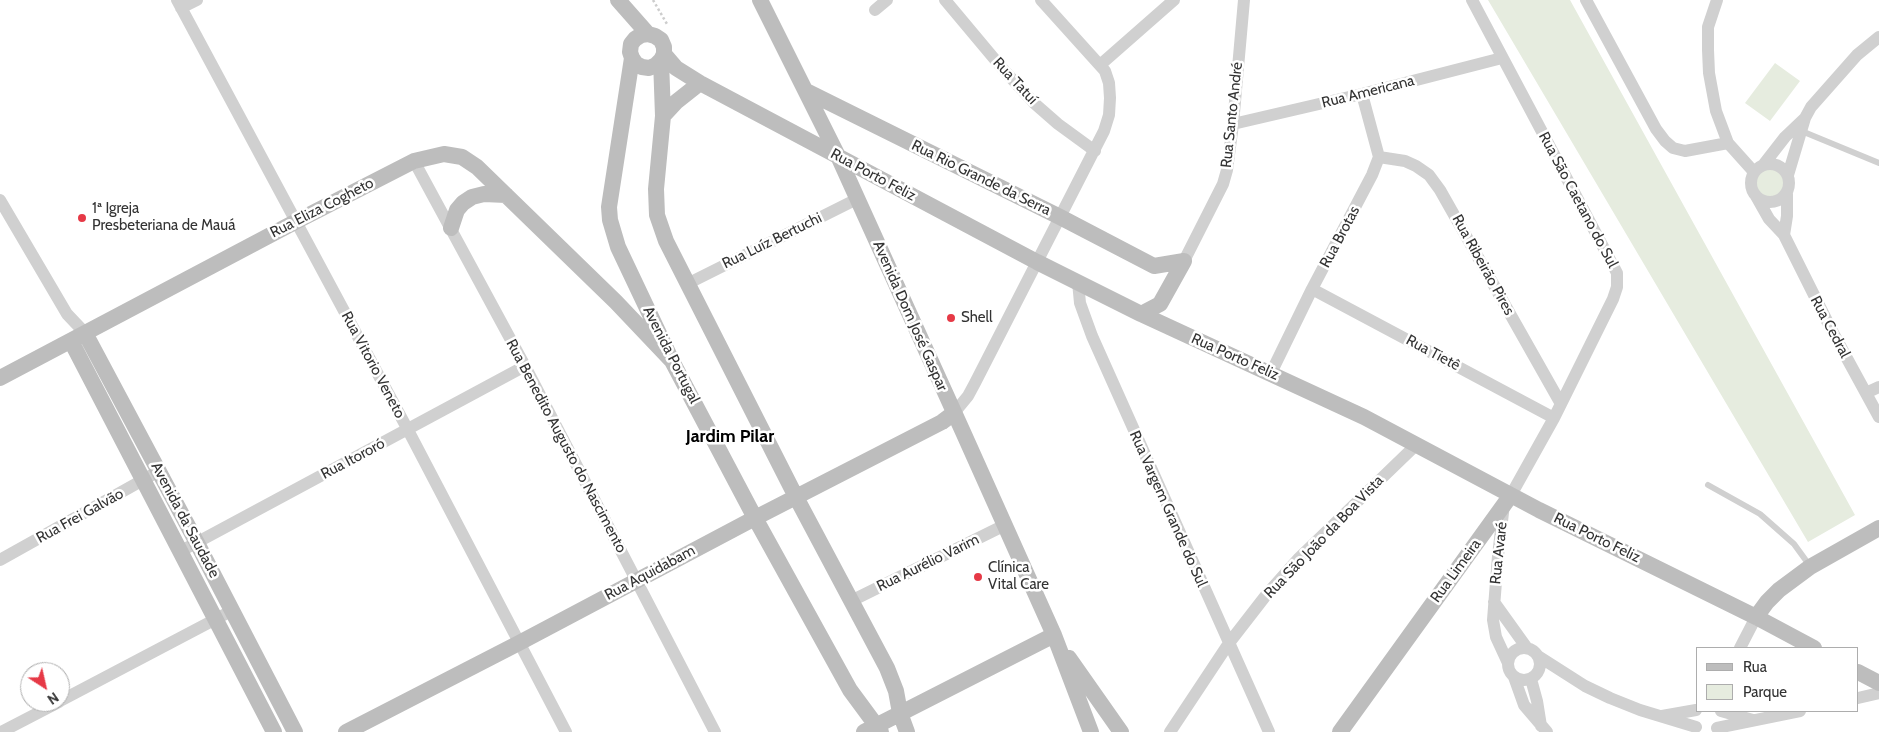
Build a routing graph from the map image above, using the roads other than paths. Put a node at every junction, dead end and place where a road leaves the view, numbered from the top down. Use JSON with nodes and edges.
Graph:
{"nodes":[{"id":1,"x":197,"y":0,"type":"edge"},
{"id":2,"x":760,"y":0,"type":"edge"},
{"id":3,"x":887,"y":0,"type":"edge"},
{"id":4,"x":946,"y":0,"type":"edge"},
{"id":5,"x":1041,"y":0,"type":"edge"},
{"id":6,"x":1174,"y":0,"type":"edge"},
{"id":7,"x":1244,"y":0,"type":"edge"},
{"id":8,"x":1472,"y":0,"type":"edge"},
{"id":9,"x":1586,"y":0,"type":"edge"},
{"id":10,"x":1717,"y":0,"type":"edge"},
{"id":11,"x":621,"y":3,"type":"edge"},
{"id":12,"x":179,"y":4,"type":"edge"},
{"id":13,"x":875,"y":10,"type":"dead end"},
{"id":14,"x":648,"y":34,"type":"junction"},
{"id":15,"x":1879,"y":38,"type":"edge"},
{"id":16,"x":632,"y":51,"type":"junction"},
{"id":17,"x":663,"y":57,"type":"junction"},
{"id":18,"x":1502,"y":58,"type":"junction"},
{"id":19,"x":1100,"y":65,"type":"junction"},
{"id":20,"x":700,"y":83,"type":"junction"},
{"id":21,"x":808,"y":92,"type":"junction"},
{"id":22,"x":1362,"y":94,"type":"junction"},
{"id":23,"x":663,"y":116,"type":"junction"},
{"id":24,"x":1233,"y":124,"type":"junction"},
{"id":25,"x":1797,"y":129,"type":"junction"},
{"id":26,"x":1728,"y":143,"type":"junction"},
{"id":27,"x":1094,"y":151,"type":"junction"},
{"id":28,"x":838,"y":156,"type":"junction"},
{"id":29,"x":1379,"y":156,"type":"junction"},
{"id":30,"x":414,"y":161,"type":"junction"},
{"id":31,"x":1879,"y":163,"type":"edge"},
{"id":32,"x":1759,"y":168,"type":"junction"},
{"id":33,"x":1788,"y":175,"type":"junction"},
{"id":34,"x":1787,"y":194,"type":"junction"},
{"id":35,"x":506,"y":195,"type":"junction"},
{"id":36,"x":1756,"y":196,"type":"junction"},
{"id":37,"x":857,"y":199,"type":"junction"},
{"id":38,"x":0,"y":200,"type":"edge"},
{"id":39,"x":1060,"y":217,"type":"junction"},
{"id":40,"x":295,"y":222,"type":"junction"},
{"id":41,"x":450,"y":228,"type":"junction"},
{"id":42,"x":1784,"y":235,"type":"junction"},
{"id":43,"x":1184,"y":261,"type":"junction"},
{"id":44,"x":1037,"y":262,"type":"junction"},
{"id":45,"x":1154,"y":266,"type":"junction"},
{"id":46,"x":1078,"y":282,"type":"junction"},
{"id":47,"x":687,"y":284,"type":"junction"},
{"id":48,"x":1312,"y":289,"type":"junction"},
{"id":49,"x":642,"y":299,"type":"junction"},
{"id":50,"x":1162,"y":300,"type":"junction"},
{"id":51,"x":616,"y":302,"type":"junction"},
{"id":52,"x":1141,"y":314,"type":"junction"},
{"id":53,"x":1174,"y":330,"type":"junction"},
{"id":54,"x":78,"y":337,"type":"junction"},
{"id":55,"x":672,"y":361,"type":"junction"},
{"id":56,"x":525,"y":366,"type":"junction"},
{"id":57,"x":1271,"y":373,"type":"junction"},
{"id":58,"x":0,"y":378,"type":"edge"},
{"id":59,"x":1879,"y":387,"type":"edge"},
{"id":60,"x":1866,"y":393,"type":"junction"},
{"id":61,"x":1560,"y":404,"type":"junction"},
{"id":62,"x":954,"y":412,"type":"junction"},
{"id":63,"x":1879,"y":417,"type":"edge"},
{"id":64,"x":1554,"y":418,"type":"junction"},
{"id":65,"x":408,"y":430,"type":"junction"},
{"id":66,"x":1416,"y":445,"type":"junction"},
{"id":67,"x":159,"y":471,"type":"junction"},
{"id":68,"x":144,"y":480,"type":"junction"},
{"id":69,"x":1708,"y":485,"type":"dead end"},
{"id":70,"x":796,"y":497,"type":"junction"},
{"id":71,"x":1508,"y":499,"type":"junction"},
{"id":72,"x":755,"y":518,"type":"junction"},
{"id":73,"x":1005,"y":525,"type":"junction"},
{"id":74,"x":1879,"y":528,"type":"edge"},
{"id":75,"x":197,"y":543,"type":"junction"},
{"id":76,"x":181,"y":551,"type":"junction"},
{"id":77,"x":0,"y":560,"type":"edge"},
{"id":78,"x":1810,"y":567,"type":"junction"},
{"id":79,"x":638,"y":580,"type":"junction"},
{"id":80,"x":851,"y":601,"type":"junction"},
{"id":81,"x":1494,"y":602,"type":"junction"},
{"id":82,"x":233,"y":610,"type":"junction"},
{"id":83,"x":1756,"y":618,"type":"junction"},
{"id":84,"x":216,"y":619,"type":"junction"},
{"id":85,"x":1054,"y":635,"type":"junction"},
{"id":86,"x":520,"y":643,"type":"junction"},
{"id":87,"x":1229,"y":643,"type":"junction"},
{"id":88,"x":1741,"y":647,"type":"edge"},
{"id":89,"x":1812,"y":647,"type":"edge"},
{"id":90,"x":1527,"y":648,"type":"junction"},
{"id":91,"x":1538,"y":656,"type":"junction"},
{"id":92,"x":1508,"y":663,"type":"junction"},
{"id":93,"x":1859,"y":673,"type":"edge"},
{"id":94,"x":1564,"y":674,"type":"junction"},
{"id":95,"x":1514,"y":677,"type":"junction"},
{"id":96,"x":1533,"y":677,"type":"junction"},
{"id":97,"x":1879,"y":684,"type":"edge"},
{"id":98,"x":1879,"y":693,"type":"edge"},
{"id":99,"x":70,"y":696,"type":"edge"},
{"id":100,"x":1859,"y":698,"type":"edge"},
{"id":101,"x":1696,"y":709,"type":"edge"},
{"id":102,"x":40,"y":712,"type":"edge"},
{"id":103,"x":1696,"y":712,"type":"edge"},
{"id":104,"x":1720,"y":712,"type":"edge"},
{"id":105,"x":1724,"y":712,"type":"edge"},
{"id":106,"x":1796,"y":712,"type":"edge"},
{"id":107,"x":900,"y":713,"type":"junction"},
{"id":108,"x":1660,"y":716,"type":"junction"},
{"id":109,"x":1755,"y":721,"type":"junction"},
{"id":110,"x":0,"y":726,"type":"edge"},
{"id":111,"x":1544,"y":729,"type":"edge"},
{"id":112,"x":874,"y":730,"type":"edge"},
{"id":113,"x":1713,"y":730,"type":"edge"},
{"id":114,"x":1702,"y":731,"type":"edge"},
{"id":115,"x":3,"y":732,"type":"edge"},
{"id":116,"x":274,"y":732,"type":"edge"},
{"id":117,"x":295,"y":732,"type":"edge"},
{"id":118,"x":346,"y":732,"type":"edge"},
{"id":119,"x":566,"y":732,"type":"edge"},
{"id":120,"x":715,"y":732,"type":"edge"},
{"id":121,"x":907,"y":732,"type":"edge"},
{"id":122,"x":1091,"y":732,"type":"edge"},
{"id":123,"x":1121,"y":732,"type":"edge"},
{"id":124,"x":1170,"y":732,"type":"edge"},
{"id":125,"x":1269,"y":732,"type":"edge"},
{"id":126,"x":1340,"y":732,"type":"edge"}],
"edges":[{"from":1,"to":12,"type":"street"},
{"from":2,"to":21,"type":"street","name":"Avenida Dom José Gaspar"},
{"from":3,"to":13,"type":"street"},
{"from":4,"to":27,"type":"street","name":"Rua Tatuí"},
{"from":5,"to":19,"type":"street"},
{"from":6,"to":19,"type":"street"},
{"from":7,"to":24,"type":"street","name":"Rua Santo André"},
{"from":8,"to":18,"type":"street","name":"Rua São Caetano do Sul"},
{"from":9,"to":26,"type":"street"},
{"from":10,"to":26,"type":"street"},
{"from":11,"to":14,"type":"street","name":"Avenida Portugal"},
{"from":11,"to":16,"type":"street","name":"Avenida Portugal"},
{"from":12,"to":40,"type":"street","name":"Rua Vitorio Veneto"},
{"from":14,"to":16,"type":"street"},
{"from":14,"to":17,"type":"street"},
{"from":15,"to":25,"type":"street"},
{"from":16,"to":17,"type":"street"},
{"from":16,"to":49,"type":"street","name":"Avenida Portugal"},
{"from":17,"to":20,"type":"street","name":"Rua Porto Feliz"},
{"from":17,"to":23,"type":"street"},
{"from":18,"to":22,"type":"street","name":"Rua Americana"},
{"from":18,"to":61,"type":"street","name":"Rua São Caetano do Sul"},
{"from":19,"to":27,"type":"street"},
{"from":20,"to":23,"type":"street"},
{"from":20,"to":28,"type":"street","name":"Rua Porto Feliz"},
{"from":21,"to":28,"type":"street","name":"Avenida Dom José Gaspar"},
{"from":21,"to":39,"type":"street","name":"Rua Rio Grande da Serra"},
{"from":22,"to":24,"type":"street","name":"Rua Americana"},
{"from":22,"to":29,"type":"street"},
{"from":23,"to":47,"type":"street"},
{"from":24,"to":43,"type":"street","name":"Rua Santo André"},
{"from":25,"to":31,"type":"lane"},
{"from":25,"to":32,"type":"street"},
{"from":25,"to":33,"type":"street"},
{"from":26,"to":32,"type":"street"},
{"from":27,"to":39,"type":"street"},
{"from":28,"to":37,"type":"street","name":"Avenida Dom José Gaspar"},
{"from":28,"to":44,"type":"street","name":"Rua Porto Feliz"},
{"from":29,"to":48,"type":"street","name":"Rua Brotas"},
{"from":29,"to":61,"type":"street","name":"Rua Ribeirão Pires"},
{"from":30,"to":35,"type":"street","name":"Rua Eliza Cogheto"},
{"from":30,"to":40,"type":"street","name":"Rua Eliza Cogheto"},
{"from":30,"to":41,"type":"street","name":"Rua Benedito Augusto do Nascimento"},
{"from":32,"to":33,"type":"street"},
{"from":32,"to":36,"type":"street"},
{"from":33,"to":34,"type":"street"},
{"from":34,"to":36,"type":"street"},
{"from":34,"to":42,"type":"street"},
{"from":35,"to":41,"type":"street"},
{"from":35,"to":51,"type":"street","name":"Rua Eliza Cogheto"},
{"from":36,"to":42,"type":"street","name":"Rua Cedral"},
{"from":37,"to":47,"type":"street","name":"Rua Luíz Bertuchi"},
{"from":37,"to":62,"type":"street","name":"Avenida Dom José Gaspar"},
{"from":38,"to":54,"type":"street","name":"Avenida da Saudade"},
{"from":39,"to":44,"type":"street"},
{"from":39,"to":45,"type":"street","name":"Rua Rio Grande da Serra"},
{"from":40,"to":54,"type":"street","name":"Rua Eliza Cogheto"},
{"from":40,"to":65,"type":"street","name":"Rua Vitorio Veneto"},
{"from":41,"to":56,"type":"street","name":"Rua Benedito Augusto do Nascimento"},
{"from":42,"to":60,"type":"street","name":"Rua Cedral"},
{"from":43,"to":45,"type":"street"},
{"from":43,"to":50,"type":"street","name":"Rua Santo André"},
{"from":44,"to":46,"type":"street","name":"Rua Porto Feliz"},
{"from":44,"to":62,"type":"street"},
{"from":45,"to":50,"type":"street"},
{"from":46,"to":52,"type":"street","name":"Rua Porto Feliz"},
{"from":46,"to":87,"type":"street","name":"Rua Vargem Grande do Sul"},
{"from":47,"to":70,"type":"street"},
{"from":48,"to":57,"type":"street","name":"Rua Brotas"},
{"from":48,"to":64,"type":"street","name":"Rua Tietê"},
{"from":49,"to":51,"type":"street"},
{"from":49,"to":55,"type":"street","name":"Avenida Portugal"},
{"from":50,"to":52,"type":"street"},
{"from":50,"to":53,"type":"street"},
{"from":51,"to":55,"type":"street","name":"Rua Eliza Cogheto"},
{"from":52,"to":53,"type":"street","name":"Rua Porto Feliz"},
{"from":53,"to":57,"type":"street","name":"Rua Porto Feliz"},
{"from":54,"to":58,"type":"street","name":"Rua Eliza Cogheto"},
{"from":54,"to":67,"type":"street","name":"Avenida da Saudade"},
{"from":54,"to":68,"type":"street","name":"Avenida da Saudade"},
{"from":55,"to":72,"type":"street","name":"Avenida Portugal"},
{"from":56,"to":65,"type":"street","name":"Rua Itororó"},
{"from":56,"to":79,"type":"street","name":"Rua Benedito Augusto do Nascimento"},
{"from":57,"to":66,"type":"street","name":"Rua Porto Feliz"},
{"from":59,"to":60,"type":"street"},
{"from":60,"to":63,"type":"street","name":"Rua Cedral"},
{"from":61,"to":64,"type":"street","name":"Rua Limeira"},
{"from":62,"to":70,"type":"street","name":"Rua Aquidabam"},
{"from":62,"to":73,"type":"street","name":"Avenida Dom José Gaspar"},
{"from":64,"to":71,"type":"street","name":"Rua Limeira"},
{"from":65,"to":75,"type":"street","name":"Rua Itororó"},
{"from":65,"to":86,"type":"street","name":"Rua Vitorio Veneto"},
{"from":66,"to":71,"type":"street","name":"Rua Porto Feliz"},
{"from":66,"to":87,"type":"street","name":"Rua São João da Boa Vista"},
{"from":67,"to":68,"type":"street","name":"Rua Frei Galvão"},
{"from":67,"to":75,"type":"street","name":"Avenida da Saudade"},
{"from":68,"to":76,"type":"street","name":"Avenida da Saudade"},
{"from":68,"to":77,"type":"street","name":"Rua Frei Galvão"},
{"from":69,"to":78,"type":"lane"},
{"from":70,"to":72,"type":"street","name":"Rua Aquidabam"},
{"from":70,"to":80,"type":"street"},
{"from":71,"to":81,"type":"street","name":"Rua Avaré"},
{"from":71,"to":83,"type":"street","name":"Rua Porto Feliz"},
{"from":71,"to":126,"type":"street","name":"Rua Limeira"},
{"from":72,"to":79,"type":"street","name":"Rua Aquidabam"},
{"from":72,"to":112,"type":"street","name":"Avenida Portugal"},
{"from":73,"to":80,"type":"street","name":"Rua Aurélio Varim"},
{"from":73,"to":85,"type":"street","name":"Avenida Dom José Gaspar"},
{"from":74,"to":78,"type":"street"},
{"from":75,"to":76,"type":"street","name":"Rua Itororó"},
{"from":75,"to":82,"type":"street","name":"Avenida da Saudade"},
{"from":76,"to":84,"type":"street","name":"Avenida da Saudade"},
{"from":78,"to":83,"type":"street"},
{"from":79,"to":86,"type":"street","name":"Rua Aquidabam"},
{"from":79,"to":120,"type":"street","name":"Rua Benedito Augusto do Nascimento"},
{"from":80,"to":107,"type":"street"},
{"from":81,"to":90,"type":"street","name":"Rua Avaré"},
{"from":81,"to":92,"type":"street","name":"Rua Avaré"},
{"from":82,"to":84,"type":"street"},
{"from":82,"to":117,"type":"street","name":"Avenida da Saudade"},
{"from":83,"to":88,"type":"street"},
{"from":83,"to":89,"type":"street","name":"Rua Porto Feliz"},
{"from":84,"to":99,"type":"street"},
{"from":84,"to":116,"type":"street","name":"Avenida da Saudade"},
{"from":85,"to":107,"type":"street"},
{"from":85,"to":122,"type":"street"},
{"from":85,"to":123,"type":"street"},
{"from":86,"to":118,"type":"street","name":"Rua Aquidabam"},
{"from":86,"to":119,"type":"street","name":"Rua Vitorio Veneto"},
{"from":87,"to":124,"type":"street","name":"Rua São João da Boa Vista"},
{"from":87,"to":125,"type":"street","name":"Rua Vargem Grande do Sul"},
{"from":90,"to":91,"type":"street"},
{"from":90,"to":92,"type":"street"},
{"from":91,"to":94,"type":"street"},
{"from":91,"to":96,"type":"street"},
{"from":92,"to":95,"type":"street"},
{"from":93,"to":97,"type":"street"},
{"from":94,"to":96,"type":"street"},
{"from":94,"to":108,"type":"street"},
{"from":95,"to":96,"type":"street"},
{"from":95,"to":111,"type":"street"},
{"from":96,"to":111,"type":"street"},
{"from":98,"to":100,"type":"street"},
{"from":101,"to":108,"type":"street"},
{"from":102,"to":115,"type":"street"},
{"from":103,"to":114,"type":"street"},
{"from":104,"to":113,"type":"street"},
{"from":105,"to":109,"type":"street"},
{"from":106,"to":109,"type":"street"},
{"from":107,"to":112,"type":"street"},
{"from":107,"to":121,"type":"street"},
{"from":108,"to":114,"type":"street"},
{"from":109,"to":113,"type":"street"},
{"from":110,"to":115,"type":"street"}]}
